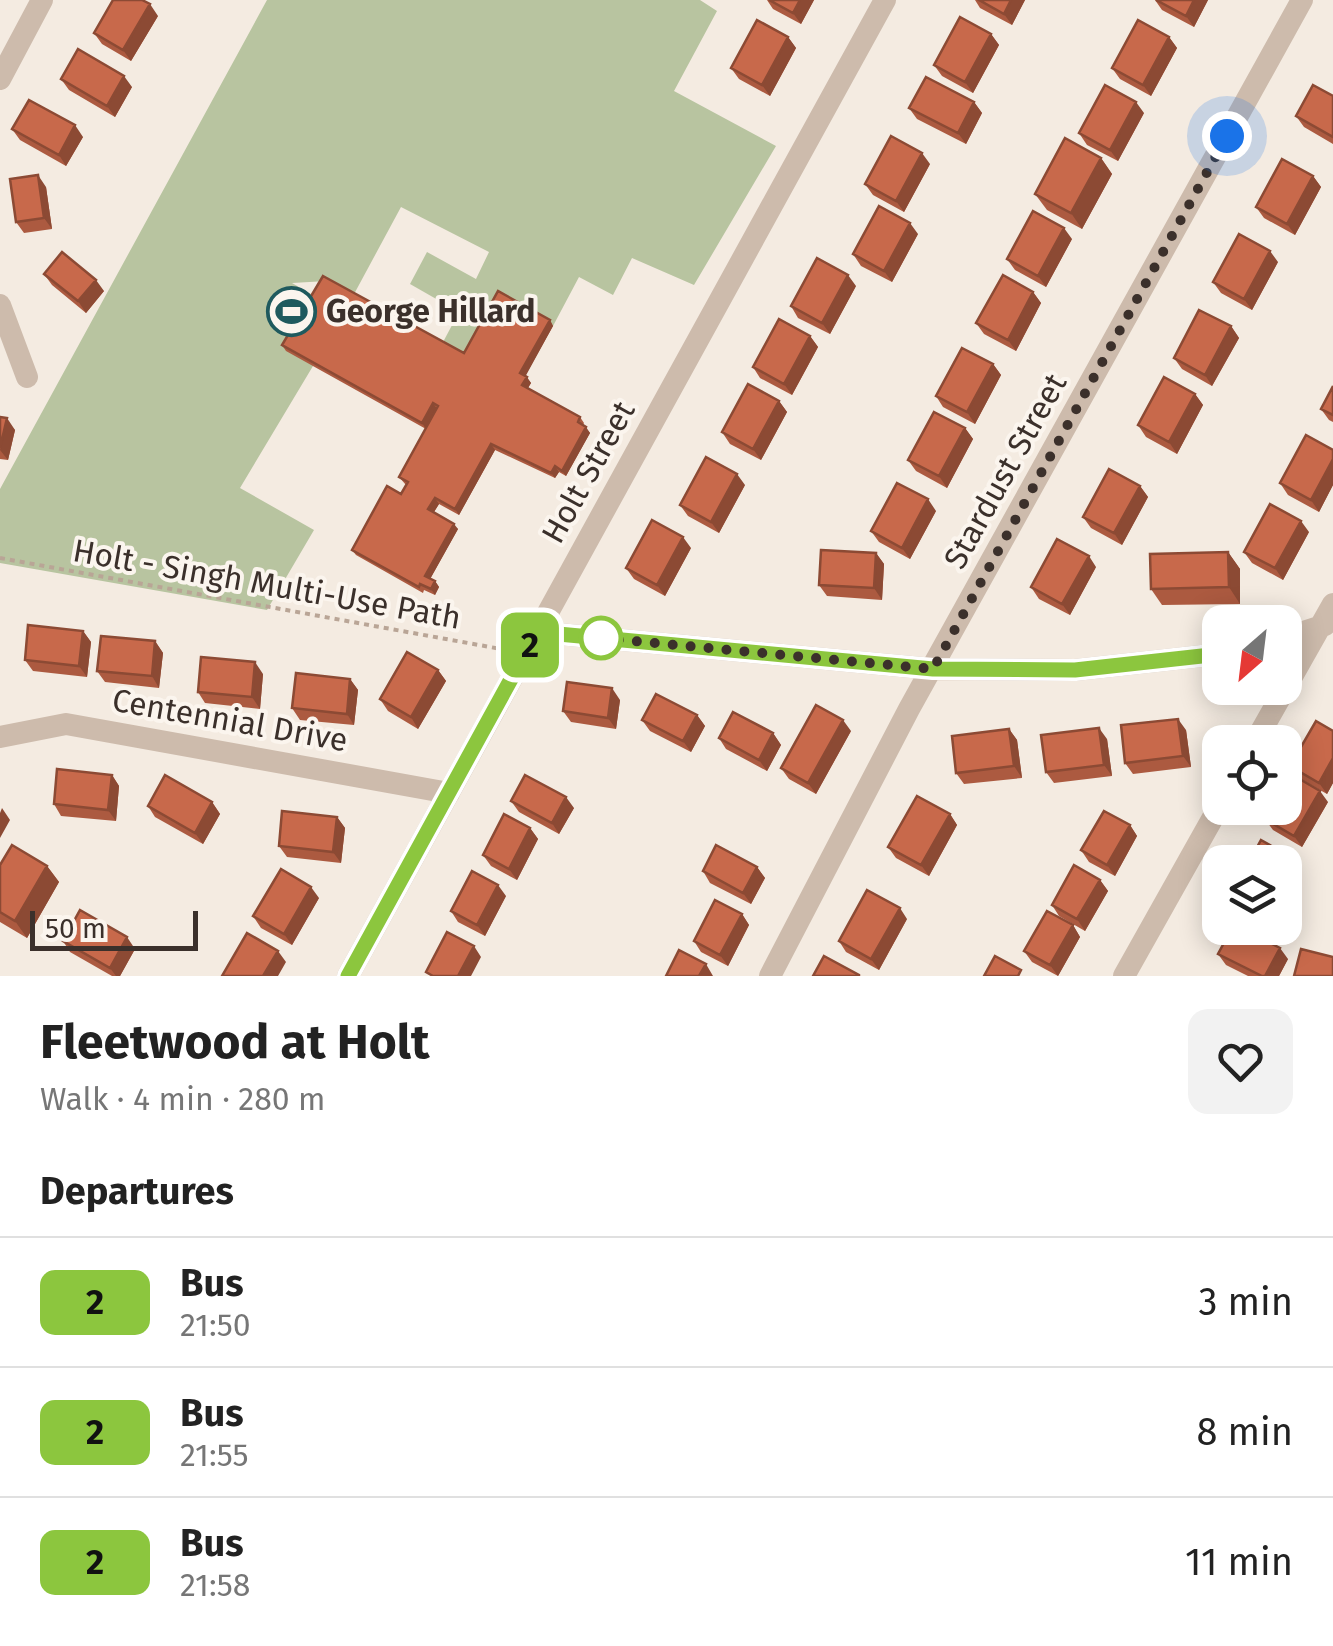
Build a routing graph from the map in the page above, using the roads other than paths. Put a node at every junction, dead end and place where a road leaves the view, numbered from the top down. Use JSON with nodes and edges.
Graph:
{"nodes":[{"id":1,"x":42,"y":0,"type":"edge"},
{"id":2,"x":885,"y":0,"type":"edge"},
{"id":3,"x":1302,"y":0,"type":"edge"},
{"id":4,"x":0,"y":80,"type":"edge"},
{"id":5,"x":0,"y":306,"type":"edge"},
{"id":6,"x":27,"y":377,"type":"dead end"},
{"id":7,"x":1333,"y":604,"type":"edge"},
{"id":8,"x":1327,"y":624,"type":"edge"},
{"id":9,"x":537,"y":632,"type":"junction"},
{"id":10,"x":1302,"y":632,"type":"edge"},
{"id":11,"x":1202,"y":656,"type":"edge"},
{"id":12,"x":933,"y":669,"type":"junction"},
{"id":13,"x":1265,"y":725,"type":"edge"},
{"id":14,"x":0,"y":737,"type":"edge"},
{"id":15,"x":449,"y":793,"type":"junction"},
{"id":16,"x":1209,"y":825,"type":"edge"},
{"id":17,"x":1127,"y":975,"type":"edge"},
{"id":18,"x":348,"y":976,"type":"edge"},
{"id":19,"x":770,"y":976,"type":"edge"}],
"edges":[{"from":1,"to":4,"type":"street"},
{"from":2,"to":9,"type":"street","name":"Holt Street"},
{"from":3,"to":12,"type":"street","name":"Stardust Street"},
{"from":5,"to":6,"type":"street"},
{"from":7,"to":8,"type":"street"},
{"from":8,"to":10,"type":"street"},
{"from":8,"to":13,"type":"street"},
{"from":9,"to":12,"type":"street"},
{"from":9,"to":15,"type":"street","name":"Holt Street"},
{"from":11,"to":12,"type":"street"},
{"from":12,"to":19,"type":"street","name":"Stardust Street"},
{"from":14,"to":15,"type":"street","name":"Centennial Drive"},
{"from":15,"to":18,"type":"street","name":"Holt Street"},
{"from":16,"to":17,"type":"street"}]}
